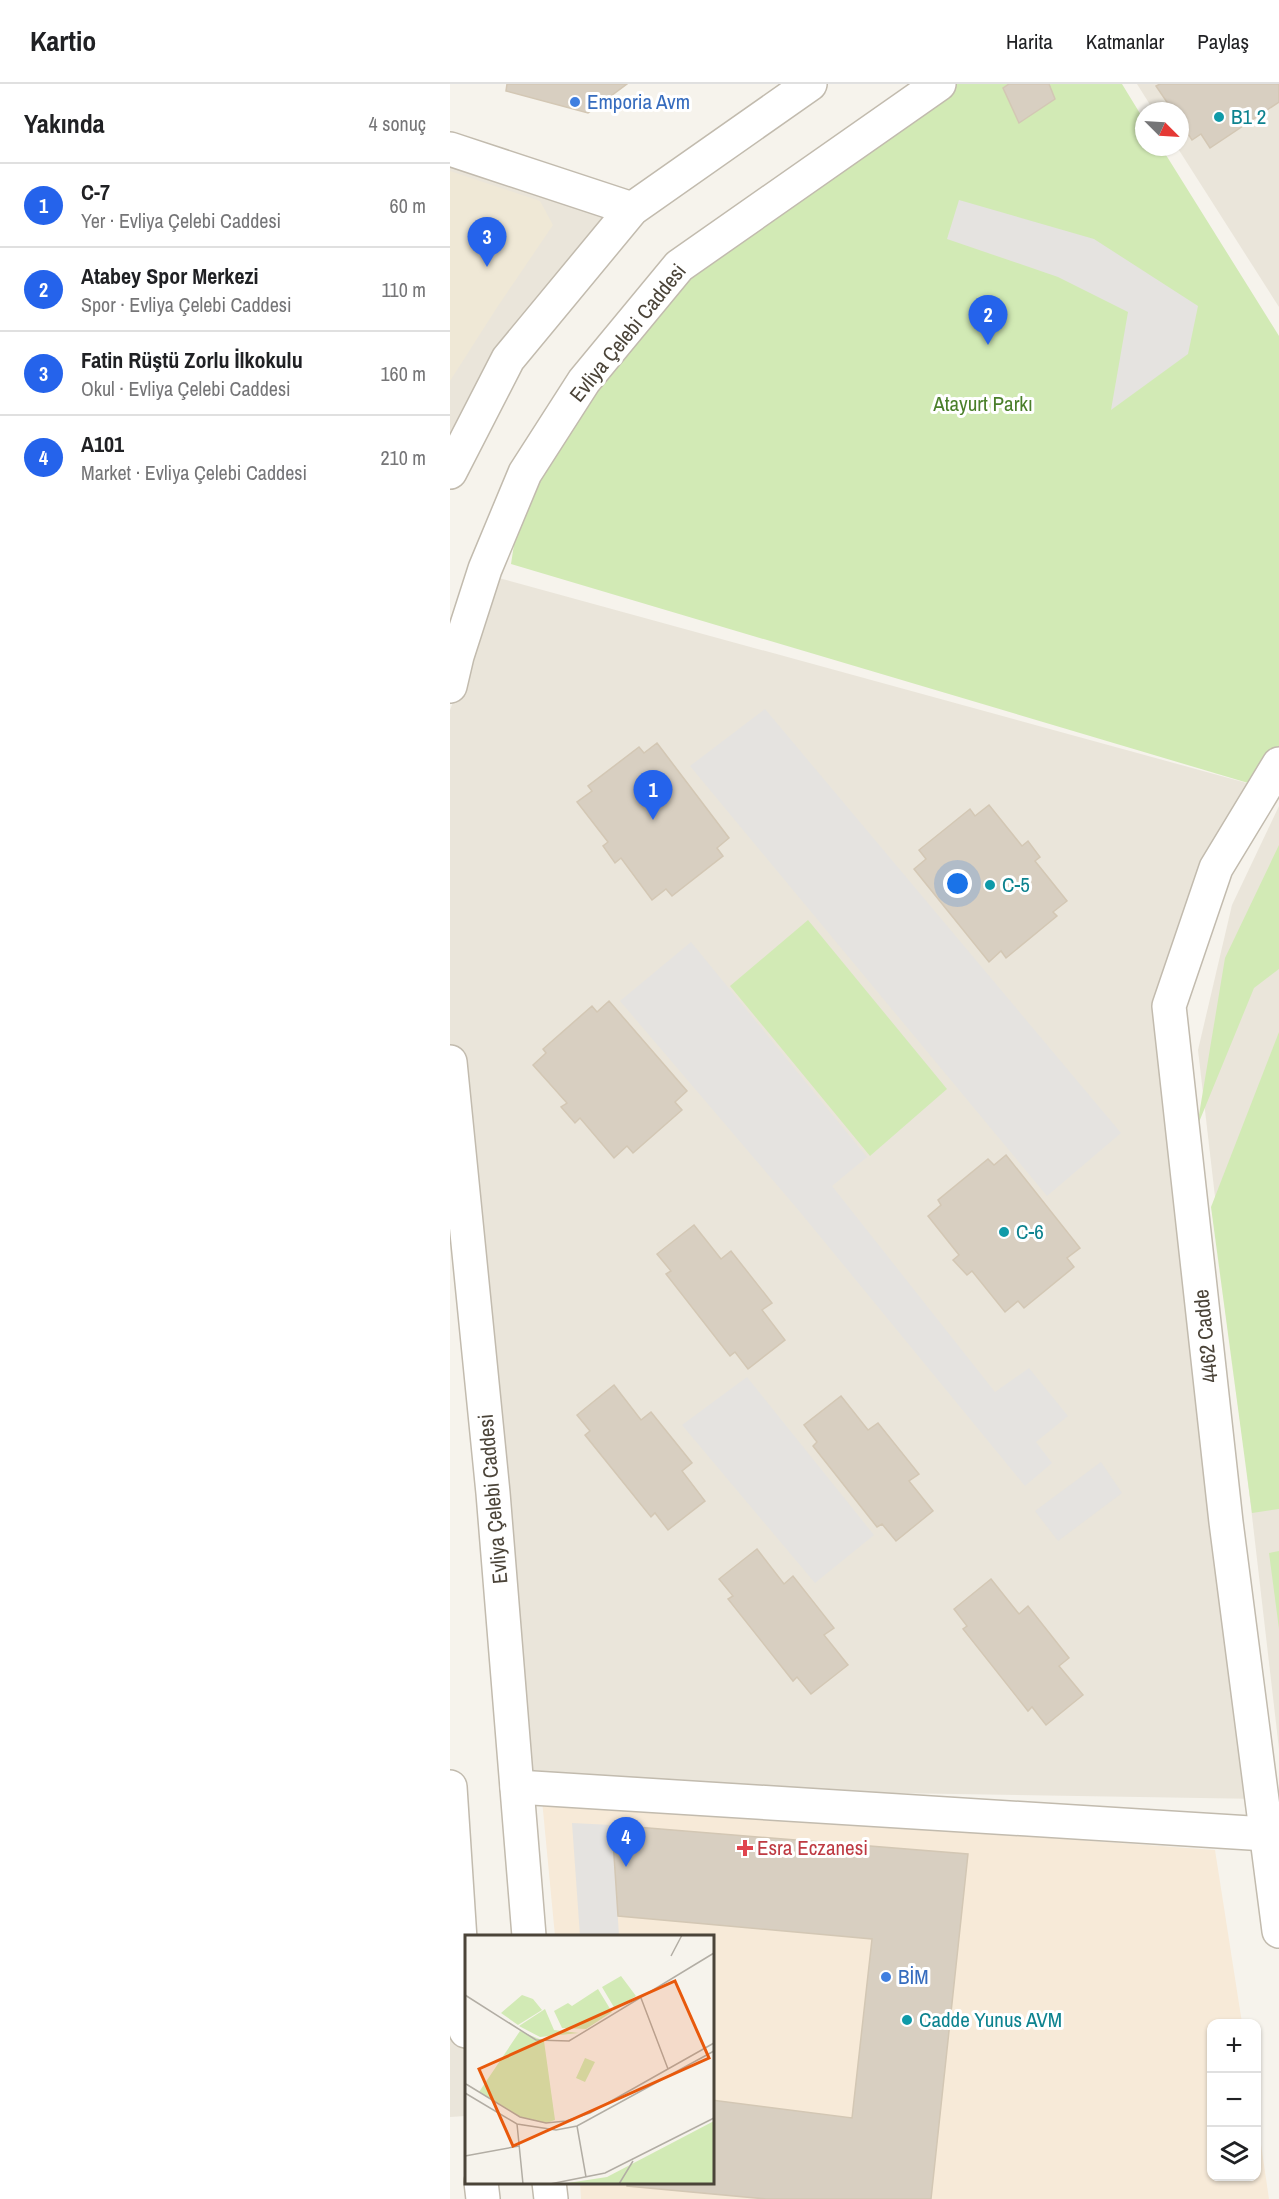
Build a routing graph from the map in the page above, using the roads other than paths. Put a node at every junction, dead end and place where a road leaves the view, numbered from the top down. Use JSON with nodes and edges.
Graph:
{"nodes":[{"id":1,"x":810,"y":84,"type":"edge"},
{"id":2,"x":939,"y":84,"type":"edge"},
{"id":3,"x":450,"y":149,"type":"edge"},
{"id":4,"x":632,"y":209,"type":"junction"},
{"id":5,"x":450,"y":472,"type":"edge"},
{"id":6,"x":450,"y":686,"type":"edge"},
{"id":7,"x":1279,"y":764,"type":"edge"},
{"id":8,"x":450,"y":1062,"type":"edge"},
{"id":9,"x":450,"y":1787,"type":"edge"},
{"id":10,"x":517,"y":1787,"type":"junction"},
{"id":11,"x":1266,"y":1834,"type":"junction"},
{"id":12,"x":1279,"y":1931,"type":"edge"},
{"id":13,"x":529,"y":1935,"type":"edge"},
{"id":14,"x":465,"y":2016,"type":"edge"},
{"id":15,"x":481,"y":2184,"type":"edge"},
{"id":16,"x":549,"y":2184,"type":"edge"},
{"id":17,"x":483,"y":2199,"type":"edge"},
{"id":18,"x":551,"y":2199,"type":"edge"}],
"edges":[{"from":1,"to":4,"type":"street"},
{"from":2,"to":6,"type":"street","name":"Evliya Çelebi Caddesi"},
{"from":3,"to":4,"type":"street"},
{"from":4,"to":5,"type":"street"},
{"from":7,"to":11,"type":"street","name":"4462 Cadde"},
{"from":8,"to":10,"type":"street","name":"Evliya Çelebi Caddesi"},
{"from":9,"to":14,"type":"street"},
{"from":10,"to":11,"type":"street"},
{"from":10,"to":13,"type":"street","name":"Evliya Çelebi Caddesi"},
{"from":11,"to":12,"type":"street","name":"4462 Cadde"},
{"from":15,"to":17,"type":"street"},
{"from":16,"to":18,"type":"street"}]}
